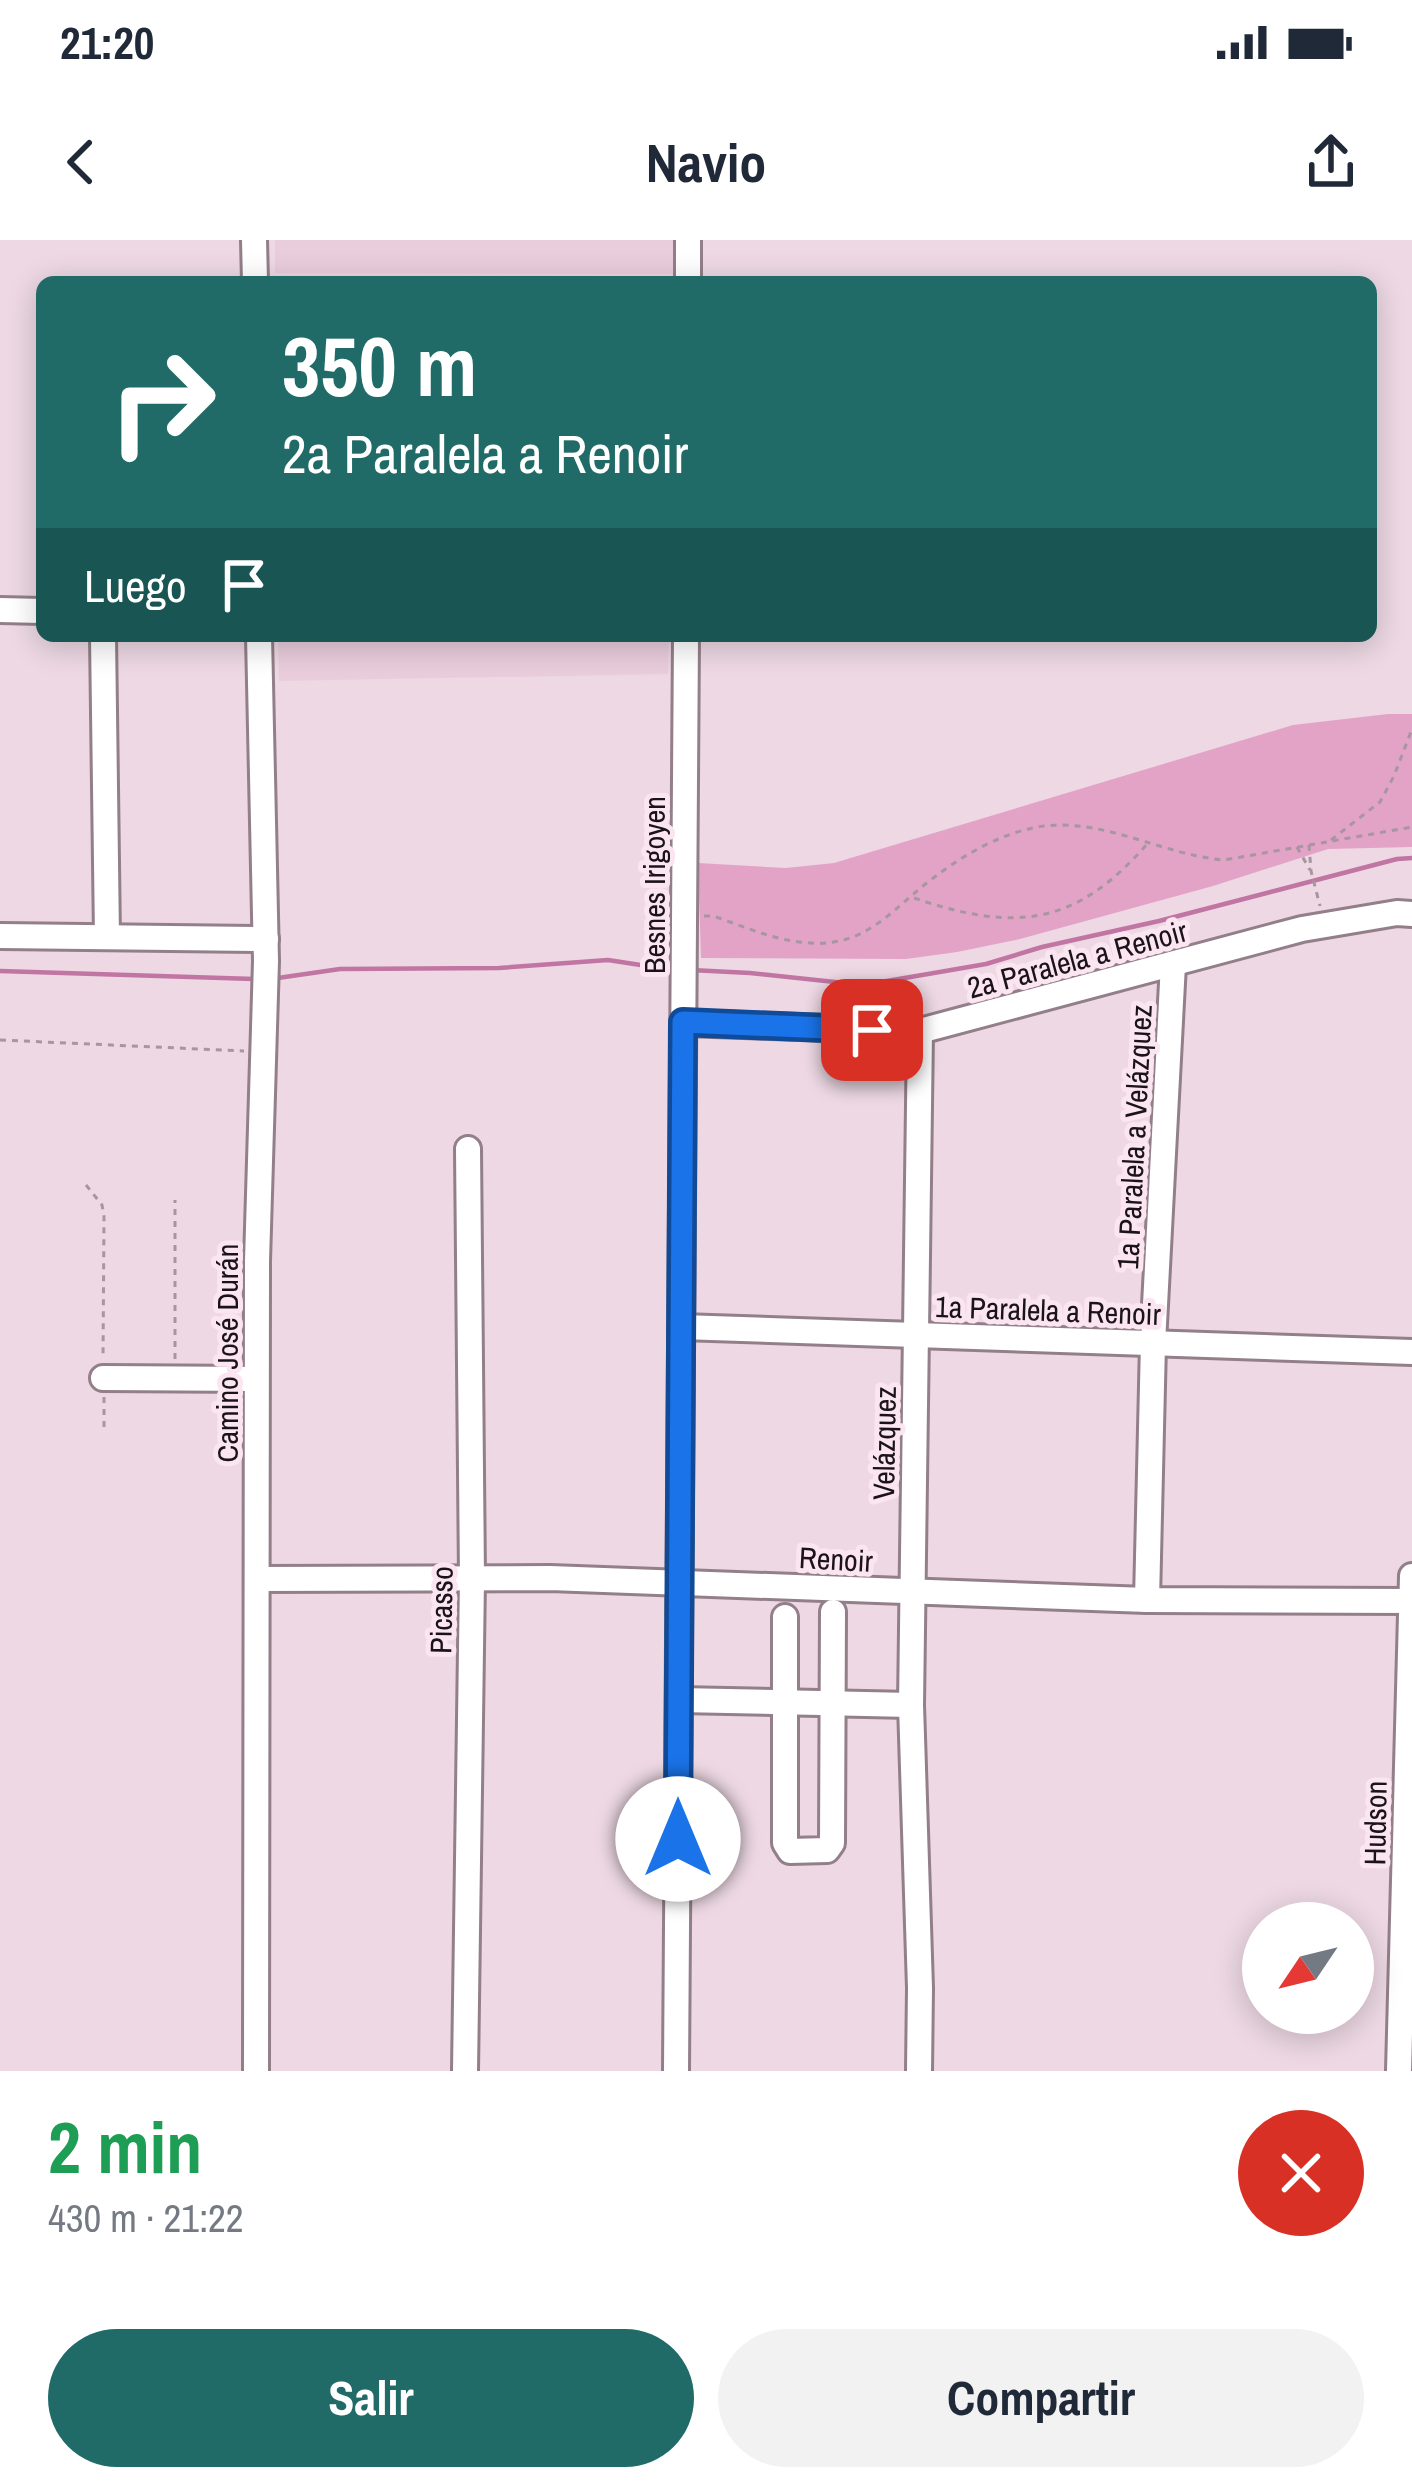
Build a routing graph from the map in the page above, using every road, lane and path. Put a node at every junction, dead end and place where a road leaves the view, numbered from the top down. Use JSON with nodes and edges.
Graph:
{"nodes":[{"id":1,"x":254,"y":240,"type":"edge"},
{"id":2,"x":688,"y":240,"type":"edge"},
{"id":3,"x":254,"y":276,"type":"edge"},
{"id":4,"x":688,"y":276,"type":"edge"},
{"id":5,"x":0,"y":610,"type":"edge"},
{"id":6,"x":36,"y":610,"type":"edge"},
{"id":7,"x":103,"y":642,"type":"edge"},
{"id":8,"x":260,"y":642,"type":"edge"},
{"id":9,"x":686,"y":642,"type":"edge"},
{"id":10,"x":1412,"y":729,"type":"edge"},
{"id":11,"x":1412,"y":827,"type":"edge"},
{"id":12,"x":1149,"y":842,"type":"junction"},
{"id":13,"x":1330,"y":842,"type":"junction"},
{"id":14,"x":1309,"y":845,"type":"junction"},
{"id":15,"x":1298,"y":847,"type":"junction"},
{"id":16,"x":1310,"y":872,"type":"junction"},
{"id":17,"x":912,"y":898,"type":"junction"},
{"id":18,"x":1319,"y":901,"type":"dead end"},
{"id":19,"x":1412,"y":914,"type":"edge"},
{"id":20,"x":684,"y":917,"type":"junction"},
{"id":21,"x":0,"y":936,"type":"edge"},
{"id":22,"x":106,"y":937,"type":"junction"},
{"id":23,"x":266,"y":950,"type":"junction"},
{"id":24,"x":1173,"y":964,"type":"junction"},
{"id":25,"x":683,"y":1022,"type":"junction"},
{"id":26,"x":920,"y":1031,"type":"junction"},
{"id":27,"x":0,"y":1040,"type":"edge"},
{"id":28,"x":263,"y":1052,"type":"junction"},
{"id":29,"x":468,"y":1149,"type":"dead end"},
{"id":30,"x":86,"y":1185,"type":"dead end"},
{"id":31,"x":175,"y":1200,"type":"dead end"},
{"id":32,"x":681,"y":1327,"type":"junction"},
{"id":33,"x":915,"y":1335,"type":"junction"},
{"id":34,"x":1153,"y":1343,"type":"junction"},
{"id":35,"x":1412,"y":1352,"type":"edge"},
{"id":36,"x":103,"y":1378,"type":"junction"},
{"id":37,"x":175,"y":1378,"type":"junction"},
{"id":38,"x":256,"y":1379,"type":"junction"},
{"id":39,"x":104,"y":1430,"type":"dead end"},
{"id":40,"x":1412,"y":1576,"type":"edge"},
{"id":41,"x":258,"y":1579,"type":"junction"},
{"id":42,"x":472,"y":1579,"type":"junction"},
{"id":43,"x":680,"y":1581,"type":"junction"},
{"id":44,"x":913,"y":1594,"type":"junction"},
{"id":45,"x":1147,"y":1600,"type":"junction"},
{"id":46,"x":1412,"y":1601,"type":"edge"},
{"id":47,"x":833,"y":1612,"type":"dead end"},
{"id":48,"x":785,"y":1617,"type":"dead end"},
{"id":49,"x":679,"y":1700,"type":"junction"},
{"id":50,"x":784,"y":1702,"type":"junction"},
{"id":51,"x":832,"y":1703,"type":"junction"},
{"id":52,"x":911,"y":1705,"type":"junction"},
{"id":53,"x":256,"y":2071,"type":"edge"},
{"id":54,"x":465,"y":2071,"type":"edge"},
{"id":55,"x":676,"y":2071,"type":"edge"},
{"id":56,"x":919,"y":2071,"type":"edge"},
{"id":57,"x":1399,"y":2071,"type":"edge"}],
"edges":[{"from":1,"to":3,"type":"street"},
{"from":2,"to":4,"type":"street"},
{"from":5,"to":6,"type":"street"},
{"from":7,"to":22,"type":"street"},
{"from":8,"to":23,"type":"street","name":"Camino José Durán"},
{"from":9,"to":20,"type":"street","name":"Besnes Irigoyen"},
{"from":10,"to":13,"type":"path"},
{"from":11,"to":13,"type":"path"},
{"from":12,"to":15,"type":"path"},
{"from":12,"to":17,"type":"path"},
{"from":12,"to":17,"type":"path"},
{"from":13,"to":14,"type":"path"},
{"from":14,"to":15,"type":"path"},
{"from":14,"to":16,"type":"path"},
{"from":15,"to":16,"type":"path"},
{"from":16,"to":18,"type":"path"},
{"from":17,"to":20,"type":"path"},
{"from":19,"to":24,"type":"street","name":"2a Paralela a Renoir"},
{"from":20,"to":25,"type":"street","name":"Besnes Irigoyen"},
{"from":21,"to":22,"type":"street"},
{"from":22,"to":23,"type":"street"},
{"from":23,"to":28,"type":"street","name":"Camino José Durán"},
{"from":24,"to":26,"type":"street","name":"2a Paralela a Renoir"},
{"from":24,"to":34,"type":"street","name":"1a Paralela a Velázquez"},
{"from":25,"to":26,"type":"street","name":"2a Paralela a Renoir"},
{"from":25,"to":32,"type":"street","name":"Besnes Irigoyen"},
{"from":26,"to":33,"type":"street","name":"Velázquez"},
{"from":27,"to":28,"type":"path"},
{"from":28,"to":38,"type":"street","name":"Camino José Durán"},
{"from":29,"to":42,"type":"street","name":"Picasso"},
{"from":30,"to":36,"type":"path"},
{"from":31,"to":37,"type":"path"},
{"from":32,"to":33,"type":"street","name":"1a Paralela a Renoir"},
{"from":32,"to":43,"type":"street","name":"Besnes Irigoyen"},
{"from":33,"to":34,"type":"street","name":"1a Paralela a Renoir"},
{"from":33,"to":44,"type":"street","name":"Velázquez"},
{"from":34,"to":35,"type":"street","name":"1a Paralela a Renoir"},
{"from":34,"to":45,"type":"street","name":"1a Paralela a Velázquez"},
{"from":36,"to":37,"type":"street"},
{"from":36,"to":39,"type":"path"},
{"from":37,"to":38,"type":"street"},
{"from":38,"to":41,"type":"street","name":"Camino José Durán"},
{"from":40,"to":46,"type":"street","name":"Hudson"},
{"from":41,"to":42,"type":"street","name":"Renoir"},
{"from":41,"to":53,"type":"street","name":"Camino José Durán"},
{"from":42,"to":43,"type":"street","name":"Renoir"},
{"from":42,"to":54,"type":"street","name":"Picasso"},
{"from":43,"to":44,"type":"street","name":"Renoir"},
{"from":43,"to":49,"type":"street","name":"Besnes Irigoyen"},
{"from":44,"to":45,"type":"street","name":"Renoir"},
{"from":44,"to":52,"type":"street","name":"Velázquez"},
{"from":45,"to":46,"type":"street","name":"Renoir"},
{"from":46,"to":57,"type":"street","name":"Hudson"},
{"from":47,"to":51,"type":"street"},
{"from":48,"to":50,"type":"street"},
{"from":49,"to":50,"type":"street"},
{"from":49,"to":55,"type":"street","name":"Besnes Irigoyen"},
{"from":50,"to":51,"type":"street"},
{"from":50,"to":51,"type":"street"},
{"from":51,"to":52,"type":"street"},
{"from":52,"to":56,"type":"street","name":"Velázquez"}]}
